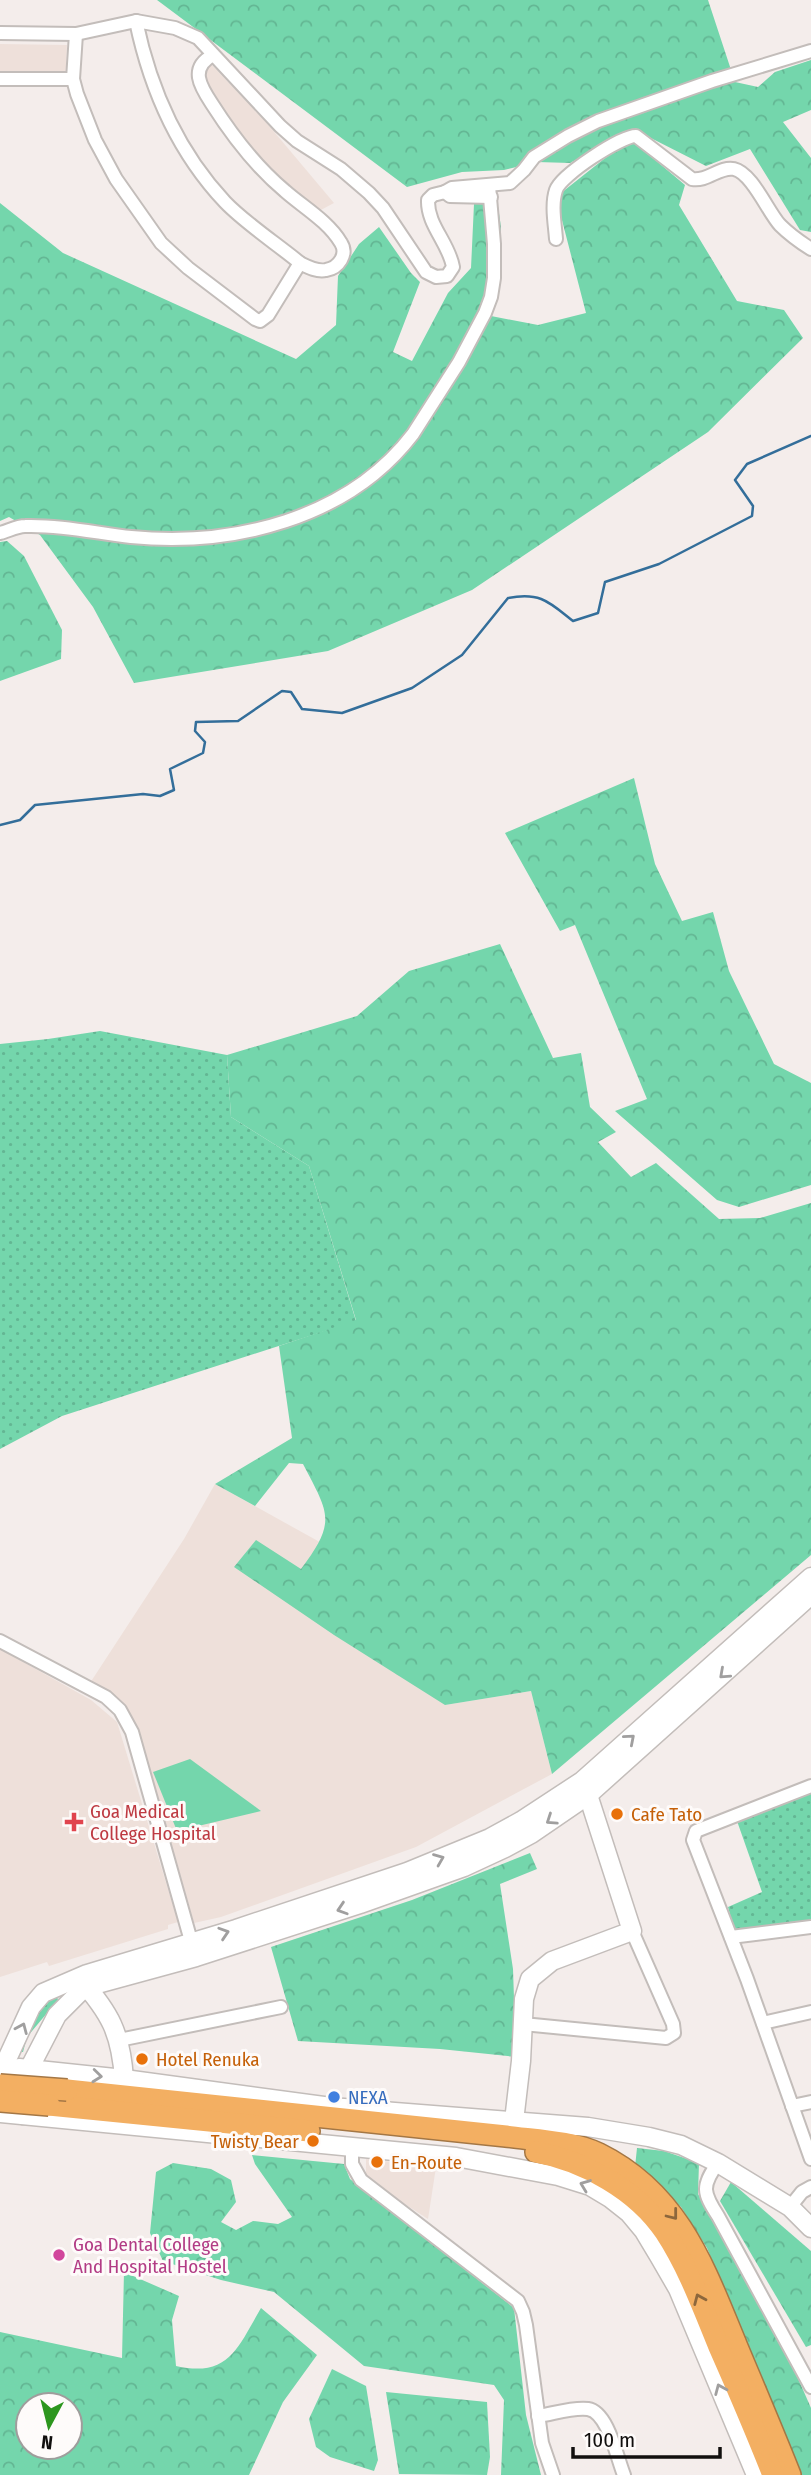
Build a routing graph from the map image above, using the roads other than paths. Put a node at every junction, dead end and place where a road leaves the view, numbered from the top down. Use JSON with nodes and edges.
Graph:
{"nodes":[{"id":1,"x":135,"y":21,"type":"junction"},
{"id":2,"x":0,"y":33,"type":"edge"},
{"id":3,"x":76,"y":34,"type":"junction"},
{"id":4,"x":811,"y":51,"type":"edge"},
{"id":5,"x":213,"y":55,"type":"junction"},
{"id":6,"x":0,"y":79,"type":"edge"},
{"id":7,"x":73,"y":79,"type":"junction"},
{"id":8,"x":490,"y":191,"type":"junction"},
{"id":9,"x":556,"y":239,"type":"dead end"},
{"id":10,"x":811,"y":249,"type":"edge"},
{"id":11,"x":300,"y":263,"type":"junction"},
{"id":12,"x":0,"y":533,"type":"edge"},
{"id":13,"x":811,"y":1577,"type":"edge"},
{"id":14,"x":811,"y":1595,"type":"edge"},
{"id":15,"x":0,"y":1641,"type":"edge"},
{"id":16,"x":811,"y":1786,"type":"edge"},
{"id":17,"x":588,"y":1795,"type":"junction"},
{"id":18,"x":811,"y":1927,"type":"edge"},
{"id":19,"x":632,"y":1931,"type":"junction"},
{"id":20,"x":731,"y":1937,"type":"junction"},
{"id":21,"x":194,"y":1950,"type":"junction"},
{"id":22,"x":83,"y":1982,"type":"junction"},
{"id":23,"x":281,"y":2007,"type":"dead end"},
{"id":24,"x":811,"y":2012,"type":"edge"},
{"id":25,"x":763,"y":2023,"type":"junction"},
{"id":26,"x":523,"y":2024,"type":"junction"},
{"id":27,"x":119,"y":2040,"type":"junction"},
{"id":28,"x":29,"y":2069,"type":"junction"},
{"id":29,"x":2,"y":2073,"type":"edge"},
{"id":30,"x":124,"y":2079,"type":"junction"},
{"id":31,"x":0,"y":2099,"type":"edge"},
{"id":32,"x":811,"y":2102,"type":"edge"},
{"id":33,"x":792,"y":2106,"type":"junction"},
{"id":34,"x":0,"y":2113,"type":"edge"},
{"id":35,"x":23,"y":2115,"type":"junction"},
{"id":36,"x":514,"y":2122,"type":"junction"},
{"id":37,"x":352,"y":2147,"type":"junction"},
{"id":38,"x":811,"y":2159,"type":"edge"},
{"id":39,"x":718,"y":2163,"type":"junction"},
{"id":40,"x":811,"y":2187,"type":"edge"},
{"id":41,"x":790,"y":2207,"type":"junction"},
{"id":42,"x":811,"y":2228,"type":"edge"},
{"id":43,"x":811,"y":2387,"type":"edge"},
{"id":44,"x":538,"y":2416,"type":"junction"},
{"id":45,"x":553,"y":2475,"type":"edge"},
{"id":46,"x":624,"y":2475,"type":"edge"},
{"id":47,"x":756,"y":2475,"type":"edge"},
{"id":48,"x":773,"y":2475,"type":"edge"},
{"id":49,"x":790,"y":2475,"type":"edge"}],
"edges":[{"from":1,"to":3,"type":"street"},
{"from":1,"to":5,"type":"street"},
{"from":1,"to":11,"type":"street"},
{"from":2,"to":3,"type":"street"},
{"from":3,"to":7,"type":"street"},
{"from":4,"to":8,"type":"street"},
{"from":5,"to":8,"type":"street"},
{"from":5,"to":11,"type":"street"},
{"from":6,"to":7,"type":"street"},
{"from":7,"to":11,"type":"street"},
{"from":8,"to":12,"type":"street"},
{"from":9,"to":10,"type":"street"},
{"from":21,"to":13,"type":"main road","one_way":true},
{"from":14,"to":17,"type":"main road","one_way":true},
{"from":15,"to":21,"type":"street"},
{"from":16,"to":20,"type":"street"},
{"from":17,"to":19,"type":"main road"},
{"from":17,"to":21,"type":"main road","one_way":true},
{"from":18,"to":20,"type":"street"},
{"from":19,"to":26,"type":"main road"},
{"from":19,"to":26,"type":"street"},
{"from":20,"to":25,"type":"street"},
{"from":21,"to":22,"type":"main road"},
{"from":22,"to":27,"type":"main road"},
{"from":22,"to":28,"type":"main road"},
{"from":29,"to":22,"type":"main road","one_way":true},
{"from":23,"to":27,"type":"street"},
{"from":24,"to":25,"type":"street"},
{"from":25,"to":33,"type":"street"},
{"from":26,"to":36,"type":"main road"},
{"from":27,"to":30,"type":"main road"},
{"from":28,"to":29,"type":"main road"},
{"from":28,"to":30,"type":"main road","one_way":true},
{"from":28,"to":35,"type":"main road"},
{"from":29,"to":31,"type":"main road"},
{"from":29,"to":49,"type":"highway","one_way":true,"bridge":true},
{"from":30,"to":36,"type":"main road"},
{"from":48,"to":31,"type":"highway","one_way":true,"bridge":true},
{"from":32,"to":33,"type":"street"},
{"from":33,"to":38,"type":"street"},
{"from":34,"to":35,"type":"main road"},
{"from":35,"to":37,"type":"main road"},
{"from":36,"to":39,"type":"main road"},
{"from":37,"to":44,"type":"street"},
{"from":47,"to":37,"type":"main road","one_way":true},
{"from":39,"to":41,"type":"main road"},
{"from":39,"to":43,"type":"street"},
{"from":40,"to":41,"type":"street"},
{"from":41,"to":42,"type":"main road"},
{"from":44,"to":45,"type":"street"},
{"from":44,"to":46,"type":"street"}]}
